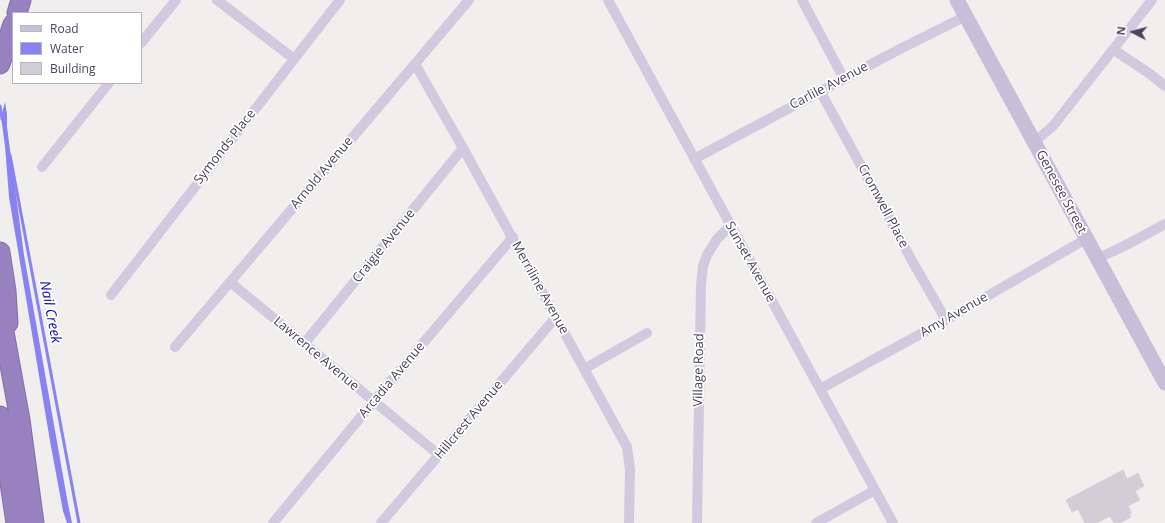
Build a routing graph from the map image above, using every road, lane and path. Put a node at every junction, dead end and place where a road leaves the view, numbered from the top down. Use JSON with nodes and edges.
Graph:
{"nodes":[{"id":1,"x":21,"y":0,"type":"edge"},
{"id":2,"x":176,"y":0,"type":"edge"},
{"id":3,"x":217,"y":0,"type":"edge"},
{"id":4,"x":340,"y":0,"type":"edge"},
{"id":5,"x":469,"y":0,"type":"edge"},
{"id":6,"x":608,"y":0,"type":"edge"},
{"id":7,"x":802,"y":0,"type":"edge"},
{"id":8,"x":958,"y":0,"type":"edge"},
{"id":9,"x":1151,"y":1,"type":"edge"},
{"id":10,"x":16,"y":12,"type":"edge"},
{"id":11,"x":966,"y":16,"type":"junction"},
{"id":12,"x":12,"y":27,"type":"edge"},
{"id":13,"x":142,"y":42,"type":"edge"},
{"id":14,"x":1114,"y":50,"type":"junction"},
{"id":15,"x":294,"y":58,"type":"junction"},
{"id":16,"x":0,"y":64,"type":"edge"},
{"id":17,"x":414,"y":64,"type":"junction"},
{"id":18,"x":844,"y":79,"type":"junction"},
{"id":19,"x":107,"y":84,"type":"edge"},
{"id":20,"x":1165,"y":86,"type":"edge"},
{"id":21,"x":820,"y":91,"type":"junction"},
{"id":22,"x":1034,"y":142,"type":"junction"},
{"id":23,"x":463,"y":148,"type":"junction"},
{"id":24,"x":694,"y":159,"type":"junction"},
{"id":25,"x":42,"y":167,"type":"dead end"},
{"id":26,"x":1165,"y":224,"type":"edge"},
{"id":27,"x":730,"y":226,"type":"junction"},
{"id":28,"x":512,"y":237,"type":"junction"},
{"id":29,"x":1086,"y":239,"type":"junction"},
{"id":30,"x":0,"y":252,"type":"edge"},
{"id":31,"x":1097,"y":259,"type":"junction"},
{"id":32,"x":230,"y":282,"type":"junction"},
{"id":33,"x":110,"y":295,"type":"dead end"},
{"id":34,"x":0,"y":310,"type":"edge"},
{"id":35,"x":556,"y":317,"type":"junction"},
{"id":36,"x":946,"y":320,"type":"junction"},
{"id":37,"x":647,"y":333,"type":"dead end"},
{"id":38,"x":304,"y":344,"type":"junction"},
{"id":39,"x":175,"y":347,"type":"dead end"},
{"id":40,"x":10,"y":366,"type":"junction"},
{"id":41,"x":584,"y":368,"type":"junction"},
{"id":42,"x":1165,"y":383,"type":"edge"},
{"id":43,"x":820,"y":389,"type":"junction"},
{"id":44,"x":374,"y":401,"type":"junction"},
{"id":45,"x":0,"y":416,"type":"edge"},
{"id":46,"x":439,"y":455,"type":"junction"},
{"id":47,"x":875,"y":490,"type":"junction"},
{"id":48,"x":16,"y":523,"type":"edge"},
{"id":49,"x":34,"y":523,"type":"edge"},
{"id":50,"x":273,"y":523,"type":"edge"},
{"id":51,"x":382,"y":523,"type":"edge"},
{"id":52,"x":629,"y":523,"type":"edge"},
{"id":53,"x":697,"y":523,"type":"edge"},
{"id":54,"x":816,"y":523,"type":"edge"},
{"id":55,"x":893,"y":523,"type":"edge"}],
"edges":[{"from":1,"to":10,"type":"highway"},
{"from":2,"to":13,"type":"street"},
{"from":3,"to":15,"type":"street"},
{"from":4,"to":15,"type":"street","name":"Symonds Place"},
{"from":5,"to":17,"type":"street","name":"Arnold Avenue"},
{"from":6,"to":24,"type":"street","name":"Sunset Avenue"},
{"from":7,"to":18,"type":"street"},
{"from":8,"to":11,"type":"main road","name":"Genesee Street"},
{"from":9,"to":14,"type":"street"},
{"from":11,"to":18,"type":"street","name":"Carlile Avenue"},
{"from":11,"to":22,"type":"main road","name":"Genesee Street"},
{"from":12,"to":16,"type":"highway"},
{"from":14,"to":20,"type":"street"},
{"from":14,"to":22,"type":"street"},
{"from":15,"to":33,"type":"street","name":"Symonds Place"},
{"from":17,"to":23,"type":"street","name":"Merriline Avenue"},
{"from":17,"to":32,"type":"street","name":"Arnold Avenue"},
{"from":18,"to":21,"type":"street","name":"Carlile Avenue"},
{"from":19,"to":25,"type":"street"},
{"from":21,"to":24,"type":"street","name":"Carlile Avenue"},
{"from":21,"to":36,"type":"street","name":"Cromwell Place"},
{"from":22,"to":29,"type":"main road","name":"Genesee Street"},
{"from":23,"to":28,"type":"street","name":"Merriline Avenue"},
{"from":23,"to":38,"type":"street","name":"Craigie Avenue"},
{"from":24,"to":27,"type":"street","name":"Sunset Avenue"},
{"from":26,"to":31,"type":"street"},
{"from":27,"to":43,"type":"street","name":"Sunset Avenue"},
{"from":27,"to":53,"type":"street","name":"Village Road"},
{"from":28,"to":35,"type":"street","name":"Merriline Avenue"},
{"from":28,"to":44,"type":"street","name":"Arcadia Avenue"},
{"from":29,"to":31,"type":"main road","name":"Genesee Street"},
{"from":29,"to":36,"type":"street","name":"Amy Avenue"},
{"from":30,"to":40,"type":"highway"},
{"from":31,"to":42,"type":"main road","name":"Genesee Street"},
{"from":32,"to":38,"type":"street","name":"Lawrence Avenue"},
{"from":32,"to":39,"type":"street","name":"Arnold Avenue"},
{"from":34,"to":40,"type":"highway"},
{"from":35,"to":41,"type":"street","name":"Merriline Avenue"},
{"from":35,"to":46,"type":"street","name":"Hillcrest Avenue"},
{"from":36,"to":43,"type":"street","name":"Amy Avenue"},
{"from":37,"to":41,"type":"street"},
{"from":38,"to":44,"type":"street","name":"Lawrence Avenue"},
{"from":40,"to":49,"type":"highway"},
{"from":41,"to":52,"type":"street","name":"Merriline Avenue"},
{"from":43,"to":47,"type":"street","name":"Sunset Avenue"},
{"from":44,"to":46,"type":"street","name":"Lawrence Avenue"},
{"from":44,"to":50,"type":"street","name":"Arcadia Avenue"},
{"from":45,"to":48,"type":"highway"},
{"from":46,"to":51,"type":"street","name":"Hillcrest Avenue"},
{"from":47,"to":54,"type":"street"},
{"from":47,"to":55,"type":"street","name":"Sunset Avenue"}]}
